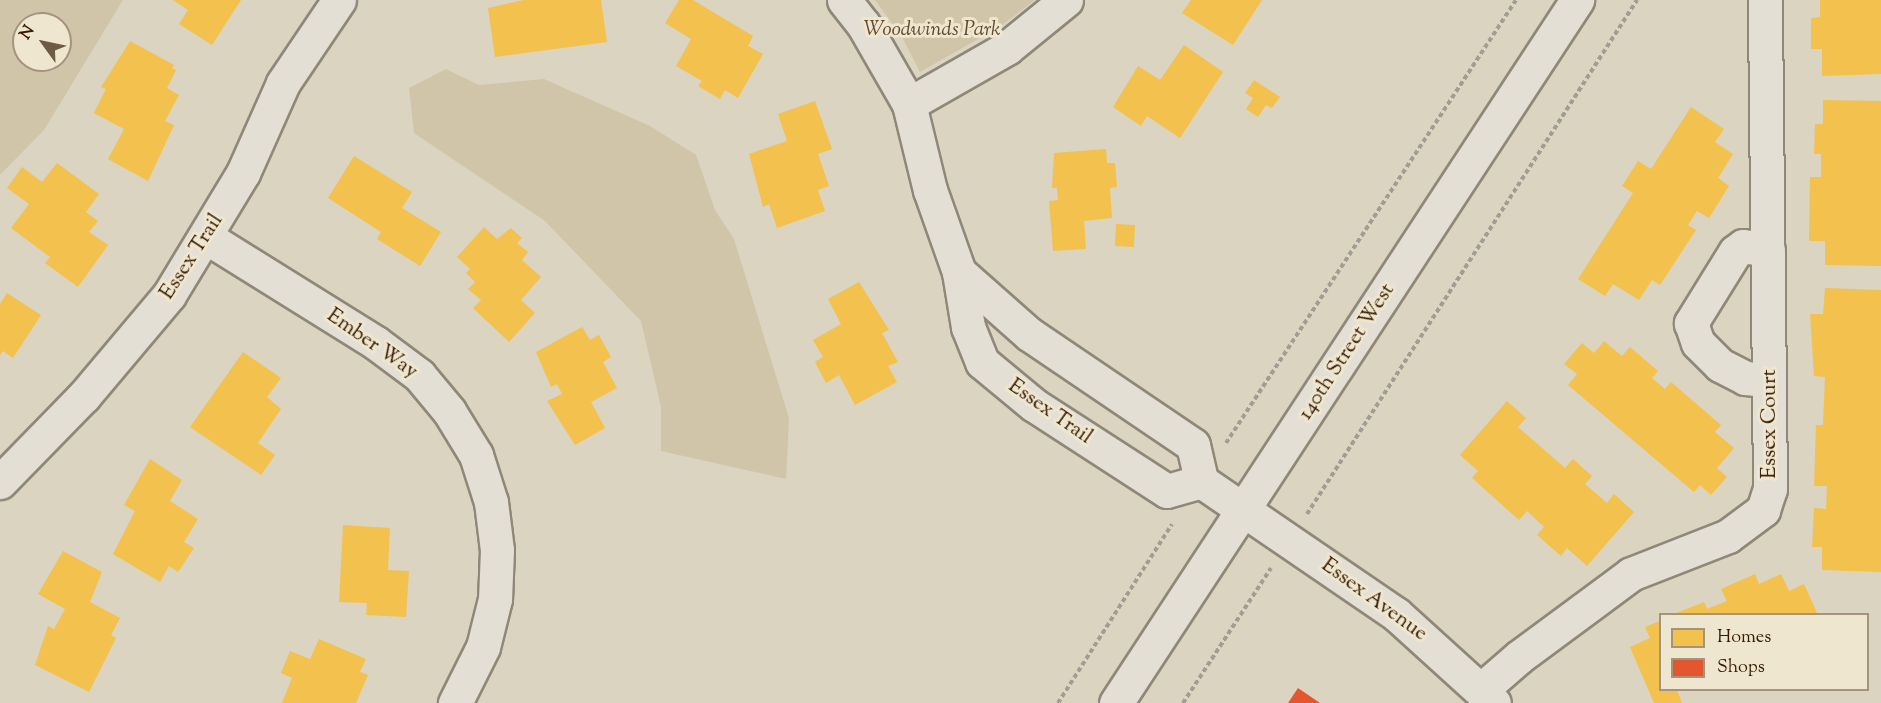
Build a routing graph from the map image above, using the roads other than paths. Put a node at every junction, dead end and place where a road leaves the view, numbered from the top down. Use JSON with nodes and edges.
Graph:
{"nodes":[{"id":1,"x":339,"y":0,"type":"edge"},
{"id":2,"x":843,"y":0,"type":"edge"},
{"id":3,"x":1066,"y":0,"type":"edge"},
{"id":4,"x":1577,"y":0,"type":"edge"},
{"id":5,"x":1765,"y":0,"type":"edge"},
{"id":6,"x":909,"y":104,"type":"junction"},
{"id":7,"x":206,"y":237,"type":"junction"},
{"id":8,"x":1768,"y":250,"type":"junction"},
{"id":9,"x":959,"y":272,"type":"junction"},
{"id":10,"x":1769,"y":380,"type":"junction"},
{"id":11,"x":1201,"y":480,"type":"junction"},
{"id":12,"x":0,"y":482,"type":"edge"},
{"id":13,"x":1244,"y":510,"type":"junction"},
{"id":14,"x":1488,"y":697,"type":"edge"},
{"id":15,"x":455,"y":703,"type":"edge"},
{"id":16,"x":1116,"y":703,"type":"edge"}],
"edges":[{"from":1,"to":7,"type":"street","name":"Essex Trail"},
{"from":2,"to":6,"type":"street","name":"Essex Trail"},
{"from":3,"to":6,"type":"street"},
{"from":4,"to":13,"type":"street","name":"140th Street West"},
{"from":5,"to":8,"type":"street","name":"Essex Court"},
{"from":6,"to":9,"type":"street","name":"Essex Trail"},
{"from":7,"to":12,"type":"street","name":"Essex Trail"},
{"from":7,"to":15,"type":"street","name":"Ember Way"},
{"from":8,"to":10,"type":"street","name":"Essex Court"},
{"from":8,"to":10,"type":"street"},
{"from":9,"to":11,"type":"street","name":"Essex Trail"},
{"from":9,"to":11,"type":"street","name":"Essex Trail"},
{"from":10,"to":14,"type":"street","name":"Essex Court"},
{"from":11,"to":13,"type":"street"},
{"from":13,"to":14,"type":"street","name":"Essex Avenue"},
{"from":13,"to":16,"type":"street","name":"140th Street West"}]}
